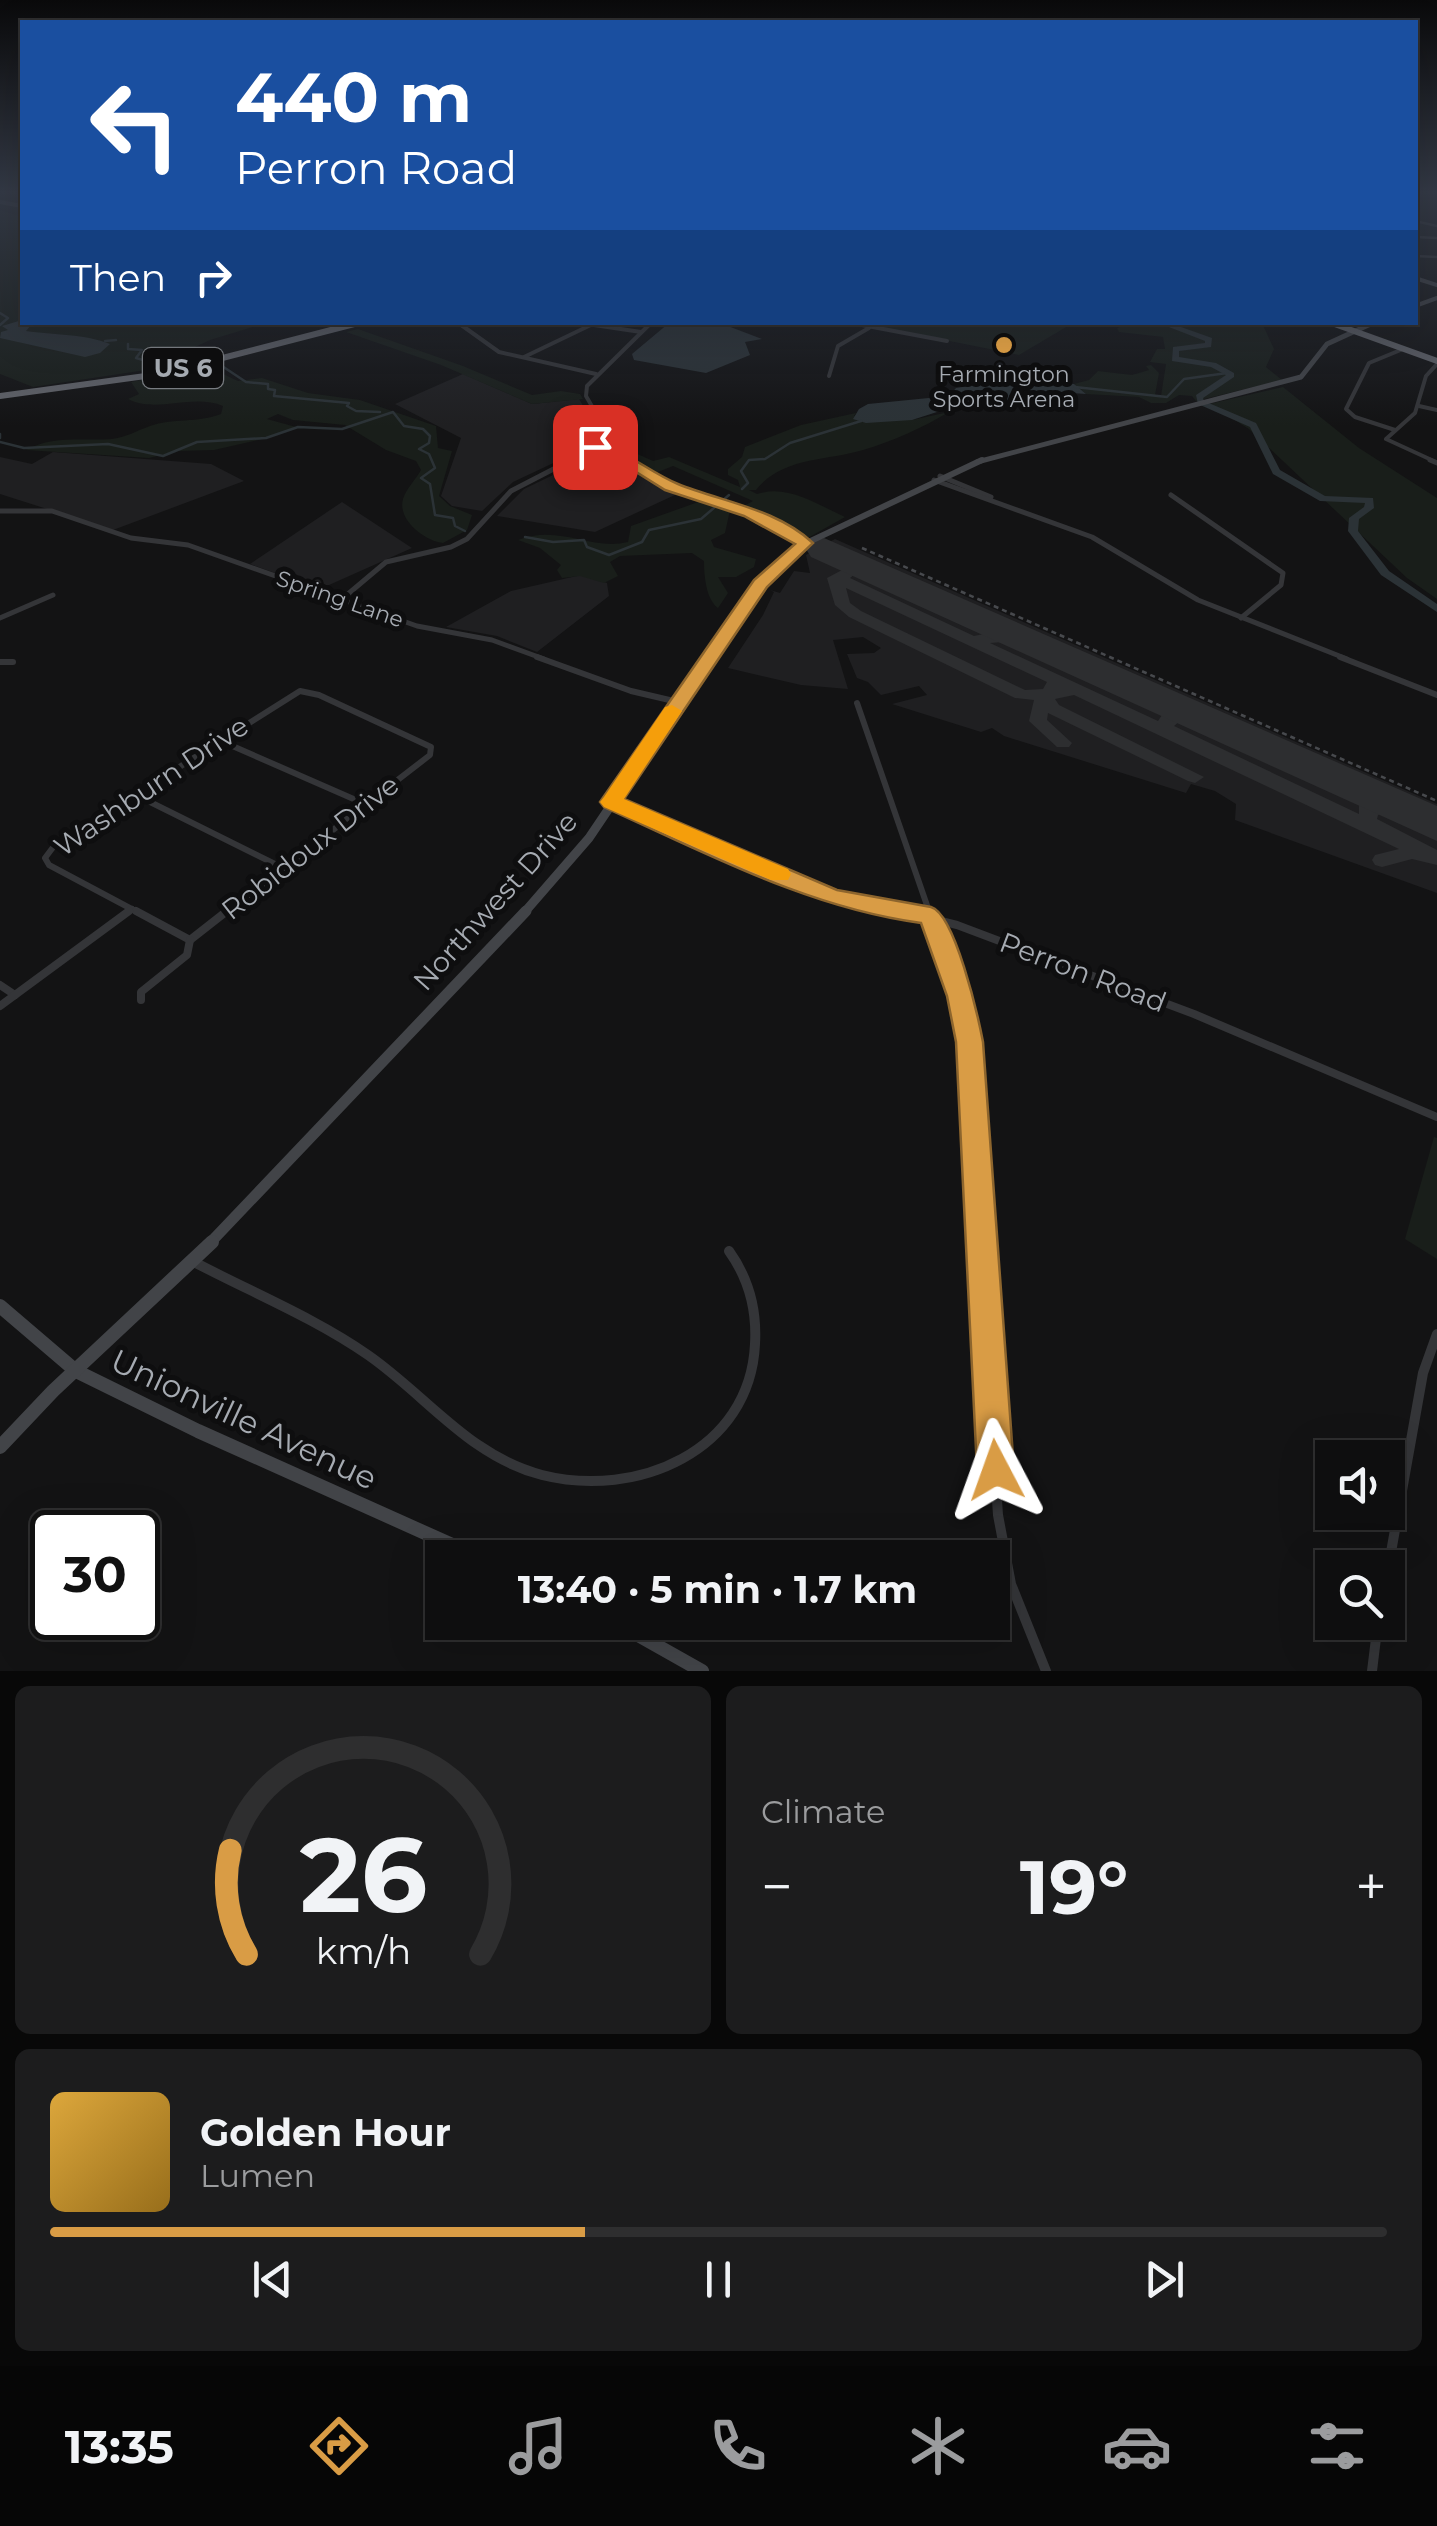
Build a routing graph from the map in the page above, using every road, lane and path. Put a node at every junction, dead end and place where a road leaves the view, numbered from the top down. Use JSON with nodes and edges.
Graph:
{"nodes":[{"id":1,"x":350,"y":325,"type":"edge"},
{"id":2,"x":461,"y":325,"type":"edge"},
{"id":3,"x":593,"y":325,"type":"edge"},
{"id":4,"x":601,"y":325,"type":"edge"},
{"id":5,"x":649,"y":325,"type":"edge"},
{"id":6,"x":860,"y":325,"type":"edge"},
{"id":7,"x":1337,"y":325,"type":"edge"},
{"id":8,"x":1368,"y":325,"type":"edge"},
{"id":9,"x":870,"y":327,"type":"junction"},
{"id":10,"x":1353,"y":331,"type":"junction"},
{"id":11,"x":641,"y":332,"type":"junction"},
{"id":12,"x":947,"y":342,"type":"dead end"},
{"id":13,"x":1403,"y":349,"type":"junction"},
{"id":14,"x":523,"y":358,"type":"junction"},
{"id":15,"x":1437,"y":363,"type":"edge"},
{"id":16,"x":597,"y":374,"type":"junction"},
{"id":17,"x":829,"y":376,"type":"dead end"},
{"id":18,"x":0,"y":396,"type":"edge"},
{"id":19,"x":1419,"y":406,"type":"junction"},
{"id":20,"x":1437,"y":410,"type":"edge"},
{"id":21,"x":1397,"y":431,"type":"junction"},
{"id":22,"x":589,"y":446,"type":"junction"},
{"id":23,"x":1437,"y":463,"type":"edge"},
{"id":24,"x":937,"y":478,"type":"junction"},
{"id":25,"x":1171,"y":495,"type":"dead end"},
{"id":26,"x":0,"y":511,"type":"edge"},
{"id":27,"x":805,"y":543,"type":"junction"},
{"id":28,"x":53,"y":595,"type":"dead end"},
{"id":29,"x":342,"y":599,"type":"junction"},
{"id":30,"x":0,"y":618,"type":"edge"},
{"id":31,"x":1240,"y":618,"type":"junction"},
{"id":32,"x":0,"y":662,"type":"edge"},
{"id":33,"x":13,"y":662,"type":"dead end"},
{"id":34,"x":1437,"y":695,"type":"edge"},
{"id":35,"x":678,"y":702,"type":"junction"},
{"id":36,"x":857,"y":703,"type":"dead end"},
{"id":37,"x":220,"y":740,"type":"junction"},
{"id":38,"x":430,"y":755,"type":"joint"},
{"id":39,"x":135,"y":794,"type":"junction"},
{"id":40,"x":612,"y":802,"type":"junction"},
{"id":41,"x":364,"y":804,"type":"junction"},
{"id":42,"x":284,"y":868,"type":"junction"},
{"id":43,"x":132,"y":909,"type":"junction"},
{"id":44,"x":931,"y":915,"type":"junction"},
{"id":45,"x":190,"y":940,"type":"junction"},
{"id":46,"x":0,"y":985,"type":"edge"},
{"id":47,"x":15,"y":995,"type":"junction"},
{"id":48,"x":141,"y":1000,"type":"dead end"},
{"id":49,"x":0,"y":1006,"type":"edge"},
{"id":50,"x":1437,"y":1117,"type":"edge"},
{"id":51,"x":729,"y":1250,"type":"dead end"},
{"id":52,"x":193,"y":1261,"type":"junction"},
{"id":53,"x":0,"y":1306,"type":"edge"},
{"id":54,"x":1437,"y":1334,"type":"edge"},
{"id":55,"x":76,"y":1371,"type":"junction"},
{"id":56,"x":0,"y":1448,"type":"edge"},
{"id":57,"x":441,"y":1540,"type":"edge"},
{"id":58,"x":1391,"y":1550,"type":"edge"},
{"id":59,"x":647,"y":1640,"type":"edge"},
{"id":60,"x":1376,"y":1640,"type":"edge"},
{"id":61,"x":702,"y":1671,"type":"edge"},
{"id":62,"x":1046,"y":1671,"type":"edge"},
{"id":63,"x":1372,"y":1671,"type":"edge"}],
"edges":[{"from":1,"to":18,"type":"highway","number":"US 6"},
{"from":2,"to":14,"type":"street"},
{"from":3,"to":14,"type":"street"},
{"from":4,"to":11,"type":"street"},
{"from":5,"to":11,"type":"street"},
{"from":6,"to":9,"type":"street"},
{"from":7,"to":10,"type":"highway"},
{"from":8,"to":10,"type":"main road","name":"Northwest Drive"},
{"from":9,"to":12,"type":"street"},
{"from":9,"to":17,"type":"street"},
{"from":10,"to":13,"type":"highway"},
{"from":10,"to":24,"type":"main road","name":"Northwest Drive"},
{"from":11,"to":16,"type":"street"},
{"from":13,"to":15,"type":"highway"},
{"from":13,"to":21,"type":"street"},
{"from":14,"to":16,"type":"street"},
{"from":15,"to":19,"type":"street"},
{"from":16,"to":22,"type":"street"},
{"from":19,"to":20,"type":"street"},
{"from":19,"to":21,"type":"street"},
{"from":21,"to":23,"type":"street"},
{"from":22,"to":27,"type":"street"},
{"from":22,"to":29,"type":"street"},
{"from":24,"to":27,"type":"main road","name":"Northwest Drive"},
{"from":24,"to":31,"type":"street"},
{"from":25,"to":31,"type":"street"},
{"from":26,"to":29,"type":"street","name":"Spring Lane"},
{"from":27,"to":35,"type":"main road","name":"Northwest Drive"},
{"from":28,"to":30,"type":"street"},
{"from":29,"to":35,"type":"street","name":"Spring Lane"},
{"from":31,"to":34,"type":"street"},
{"from":32,"to":33,"type":"street"},
{"from":35,"to":40,"type":"main road","name":"Northwest Drive"},
{"from":36,"to":44,"type":"street"},
{"from":37,"to":38,"type":"street","name":"Washburn Drive"},
{"from":37,"to":39,"type":"street","name":"Washburn Drive"},
{"from":37,"to":41,"type":"street"},
{"from":38,"to":41,"type":"street","name":"Robidoux Drive"},
{"from":39,"to":42,"type":"street"},
{"from":39,"to":43,"type":"street","name":"Washburn Drive"},
{"from":40,"to":44,"type":"street","name":"Perron Road"},
{"from":40,"to":52,"type":"main road","name":"Northwest Drive"},
{"from":41,"to":42,"type":"street","name":"Robidoux Drive"},
{"from":42,"to":45,"type":"street","name":"Robidoux Drive"},
{"from":43,"to":45,"type":"street","name":"Washburn Drive"},
{"from":43,"to":47,"type":"street"},
{"from":44,"to":50,"type":"street","name":"Perron Road"},
{"from":44,"to":62,"type":"street"},
{"from":45,"to":48,"type":"street","name":"Robidoux Drive"},
{"from":46,"to":47,"type":"street"},
{"from":47,"to":49,"type":"street"},
{"from":51,"to":52,"type":"street"},
{"from":52,"to":55,"type":"main road","name":"Northwest Drive"},
{"from":53,"to":55,"type":"main road","name":"Unionville Avenue"},
{"from":54,"to":58,"type":"street"},
{"from":55,"to":56,"type":"main road","name":"Northwest Drive"},
{"from":55,"to":57,"type":"main road","name":"Unionville Avenue"},
{"from":59,"to":61,"type":"main road"},
{"from":60,"to":63,"type":"street"}]}
